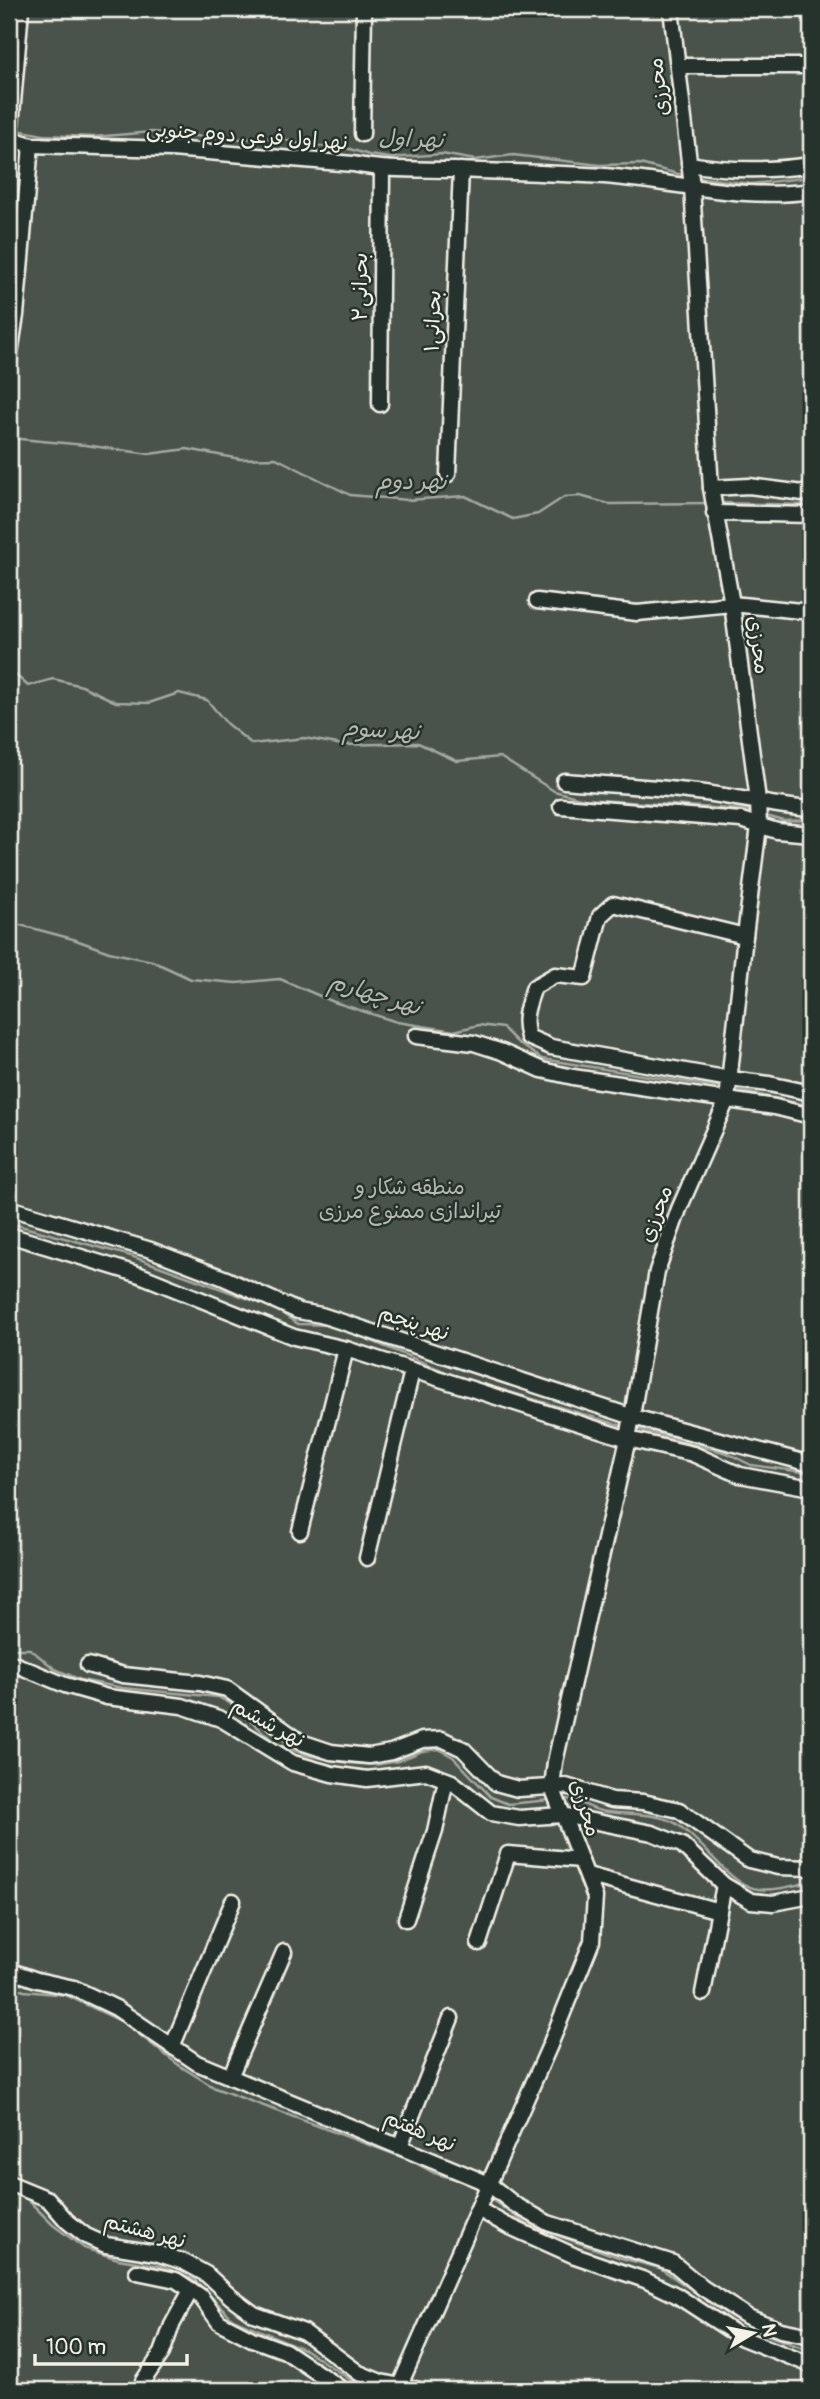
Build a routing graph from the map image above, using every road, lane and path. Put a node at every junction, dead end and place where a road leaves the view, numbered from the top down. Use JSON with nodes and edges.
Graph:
{"nodes":[{"id":1,"x":21,"y":9,"type":"edge"},
{"id":2,"x":364,"y":9,"type":"edge"},
{"id":3,"x":671,"y":9,"type":"edge"},
{"id":4,"x":678,"y":66,"type":"junction"},
{"id":5,"x":811,"y":66,"type":"edge"},
{"id":6,"x":10,"y":132,"type":"edge"},
{"id":7,"x":362,"y":134,"type":"dead end"},
{"id":8,"x":31,"y":145,"type":"junction"},
{"id":9,"x":811,"y":165,"type":"edge"},
{"id":10,"x":382,"y":170,"type":"junction"},
{"id":11,"x":461,"y":170,"type":"junction"},
{"id":12,"x":691,"y":176,"type":"junction"},
{"id":13,"x":811,"y":191,"type":"edge"},
{"id":14,"x":9,"y":360,"type":"edge"},
{"id":15,"x":380,"y":404,"type":"dead end"},
{"id":16,"x":448,"y":474,"type":"dead end"},
{"id":17,"x":811,"y":494,"type":"edge"},
{"id":18,"x":713,"y":501,"type":"junction"},
{"id":19,"x":811,"y":516,"type":"edge"},
{"id":20,"x":537,"y":601,"type":"dead end"},
{"id":21,"x":732,"y":604,"type":"junction"},
{"id":22,"x":811,"y":611,"type":"edge"},
{"id":23,"x":564,"y":781,"type":"dead end"},
{"id":24,"x":561,"y":806,"type":"dead end"},
{"id":25,"x":811,"y":809,"type":"edge"},
{"id":26,"x":759,"y":814,"type":"junction"},
{"id":27,"x":811,"y":834,"type":"edge"},
{"id":28,"x":745,"y":936,"type":"junction"},
{"id":29,"x":416,"y":1036,"type":"dead end"},
{"id":30,"x":729,"y":1089,"type":"junction"},
{"id":31,"x":811,"y":1093,"type":"edge"},
{"id":32,"x":811,"y":1116,"type":"edge"},
{"id":33,"x":9,"y":1208,"type":"edge"},
{"id":34,"x":9,"y":1235,"type":"edge"},
{"id":35,"x":346,"y":1349,"type":"junction"},
{"id":36,"x":412,"y":1371,"type":"junction"},
{"id":37,"x":630,"y":1429,"type":"junction"},
{"id":38,"x":811,"y":1464,"type":"edge"},
{"id":39,"x":811,"y":1488,"type":"edge"},
{"id":40,"x":300,"y":1531,"type":"dead end"},
{"id":41,"x":367,"y":1558,"type":"dead end"},
{"id":42,"x":9,"y":1662,"type":"edge"},
{"id":43,"x":88,"y":1665,"type":"dead end"},
{"id":44,"x":446,"y":1780,"type":"junction"},
{"id":45,"x":553,"y":1790,"type":"junction"},
{"id":46,"x":561,"y":1812,"type":"junction"},
{"id":47,"x":581,"y":1860,"type":"junction"},
{"id":48,"x":811,"y":1868,"type":"edge"},
{"id":49,"x":587,"y":1875,"type":"junction"},
{"id":50,"x":724,"y":1885,"type":"junction"},
{"id":51,"x":811,"y":1896,"type":"edge"},
{"id":52,"x":233,"y":1901,"type":"dead end"},
{"id":53,"x":719,"y":1911,"type":"junction"},
{"id":54,"x":406,"y":1919,"type":"dead end"},
{"id":55,"x":480,"y":1943,"type":"dead end"},
{"id":56,"x":284,"y":1952,"type":"dead end"},
{"id":57,"x":9,"y":1967,"type":"edge"},
{"id":58,"x":703,"y":1993,"type":"dead end"},
{"id":59,"x":451,"y":2018,"type":"dead end"},
{"id":60,"x":172,"y":2047,"type":"junction"},
{"id":61,"x":230,"y":2077,"type":"junction"},
{"id":62,"x":400,"y":2146,"type":"junction"},
{"id":63,"x":9,"y":2183,"type":"edge"},
{"id":64,"x":484,"y":2195,"type":"junction"},
{"id":65,"x":137,"y":2272,"type":"dead end"},
{"id":66,"x":191,"y":2290,"type":"junction"},
{"id":67,"x":811,"y":2336,"type":"edge"},
{"id":68,"x":811,"y":2365,"type":"edge"},
{"id":69,"x":400,"y":2388,"type":"edge"},
{"id":70,"x":143,"y":2390,"type":"edge"},
{"id":71,"x":343,"y":2390,"type":"edge"},
{"id":72,"x":419,"y":2390,"type":"edge"}],
"edges":[{"from":1,"to":6,"type":"street"},
{"from":2,"to":7,"type":"street"},
{"from":3,"to":4,"type":"street","name":"محرزی"},
{"from":4,"to":5,"type":"street"},
{"from":4,"to":12,"type":"street","name":"محرزی"},
{"from":6,"to":8,"type":"street","name":"نهر اول فرعی دوم جنوبی"},
{"from":8,"to":10,"type":"street","name":"نهر اول فرعی دوم جنوبی"},
{"from":8,"to":14,"type":"street"},
{"from":9,"to":12,"type":"street"},
{"from":10,"to":11,"type":"street","name":"نهر اول فرعی دوم جنوبی"},
{"from":10,"to":15,"type":"street","name":"بحرانی۲"},
{"from":11,"to":12,"type":"street","name":"نهر اول فرعی دوم جنوبی"},
{"from":11,"to":16,"type":"street","name":"بحرانی۱"},
{"from":12,"to":13,"type":"street"},
{"from":12,"to":18,"type":"street","name":"محرزی"},
{"from":17,"to":18,"type":"street"},
{"from":18,"to":19,"type":"street"},
{"from":18,"to":21,"type":"street","name":"محرزی"},
{"from":20,"to":21,"type":"street"},
{"from":21,"to":22,"type":"street"},
{"from":21,"to":26,"type":"street","name":"محرزی"},
{"from":23,"to":26,"type":"street"},
{"from":24,"to":26,"type":"street"},
{"from":25,"to":26,"type":"street"},
{"from":26,"to":27,"type":"street"},
{"from":26,"to":28,"type":"street","name":"محرزی"},
{"from":28,"to":30,"type":"street","name":"محرزی"},
{"from":28,"to":30,"type":"street"},
{"from":29,"to":30,"type":"street"},
{"from":30,"to":31,"type":"street"},
{"from":30,"to":32,"type":"street"},
{"from":30,"to":37,"type":"street","name":"محرزی"},
{"from":33,"to":37,"type":"street","name":"نهر پنجم"},
{"from":34,"to":35,"type":"street","name":"نهر پنجم"},
{"from":35,"to":36,"type":"street","name":"نهر پنجم"},
{"from":35,"to":40,"type":"street"},
{"from":36,"to":37,"type":"street","name":"نهر پنجم"},
{"from":36,"to":41,"type":"street"},
{"from":37,"to":38,"type":"street","name":"نهر پنجم"},
{"from":37,"to":39,"type":"street","name":"نهر پنجم"},
{"from":37,"to":45,"type":"street","name":"محرزی"},
{"from":42,"to":44,"type":"street","name":"نهر ششم"},
{"from":43,"to":45,"type":"street"},
{"from":44,"to":46,"type":"street","name":"نهر ششم"},
{"from":44,"to":54,"type":"street"},
{"from":45,"to":46,"type":"street","name":"محرزی"},
{"from":45,"to":48,"type":"street"},
{"from":46,"to":47,"type":"street","name":"محرزی"},
{"from":46,"to":50,"type":"street","name":"نهر ششم"},
{"from":47,"to":49,"type":"street","name":"محرزی"},
{"from":47,"to":55,"type":"street"},
{"from":49,"to":53,"type":"street"},
{"from":49,"to":64,"type":"street","name":"محرزی"},
{"from":50,"to":51,"type":"street","name":"نهر ششم"},
{"from":50,"to":53,"type":"street"},
{"from":52,"to":60,"type":"street"},
{"from":53,"to":58,"type":"street"},
{"from":56,"to":61,"type":"street"},
{"from":57,"to":60,"type":"street","name":"نهر هفتم"},
{"from":59,"to":62,"type":"street"},
{"from":60,"to":61,"type":"street","name":"نهر هفتم"},
{"from":61,"to":62,"type":"street","name":"نهر هفتم"},
{"from":62,"to":64,"type":"street","name":"نهر هفتم"},
{"from":63,"to":69,"type":"street","name":"نهر هشتم"},
{"from":64,"to":67,"type":"street","name":"نهر هفتم"},
{"from":64,"to":68,"type":"street"},
{"from":64,"to":69,"type":"street","name":"محرزی"},
{"from":65,"to":66,"type":"street"},
{"from":66,"to":70,"type":"street"},
{"from":66,"to":71,"type":"street"},
{"from":69,"to":72,"type":"street","name":"نهر هشتم"}]}
